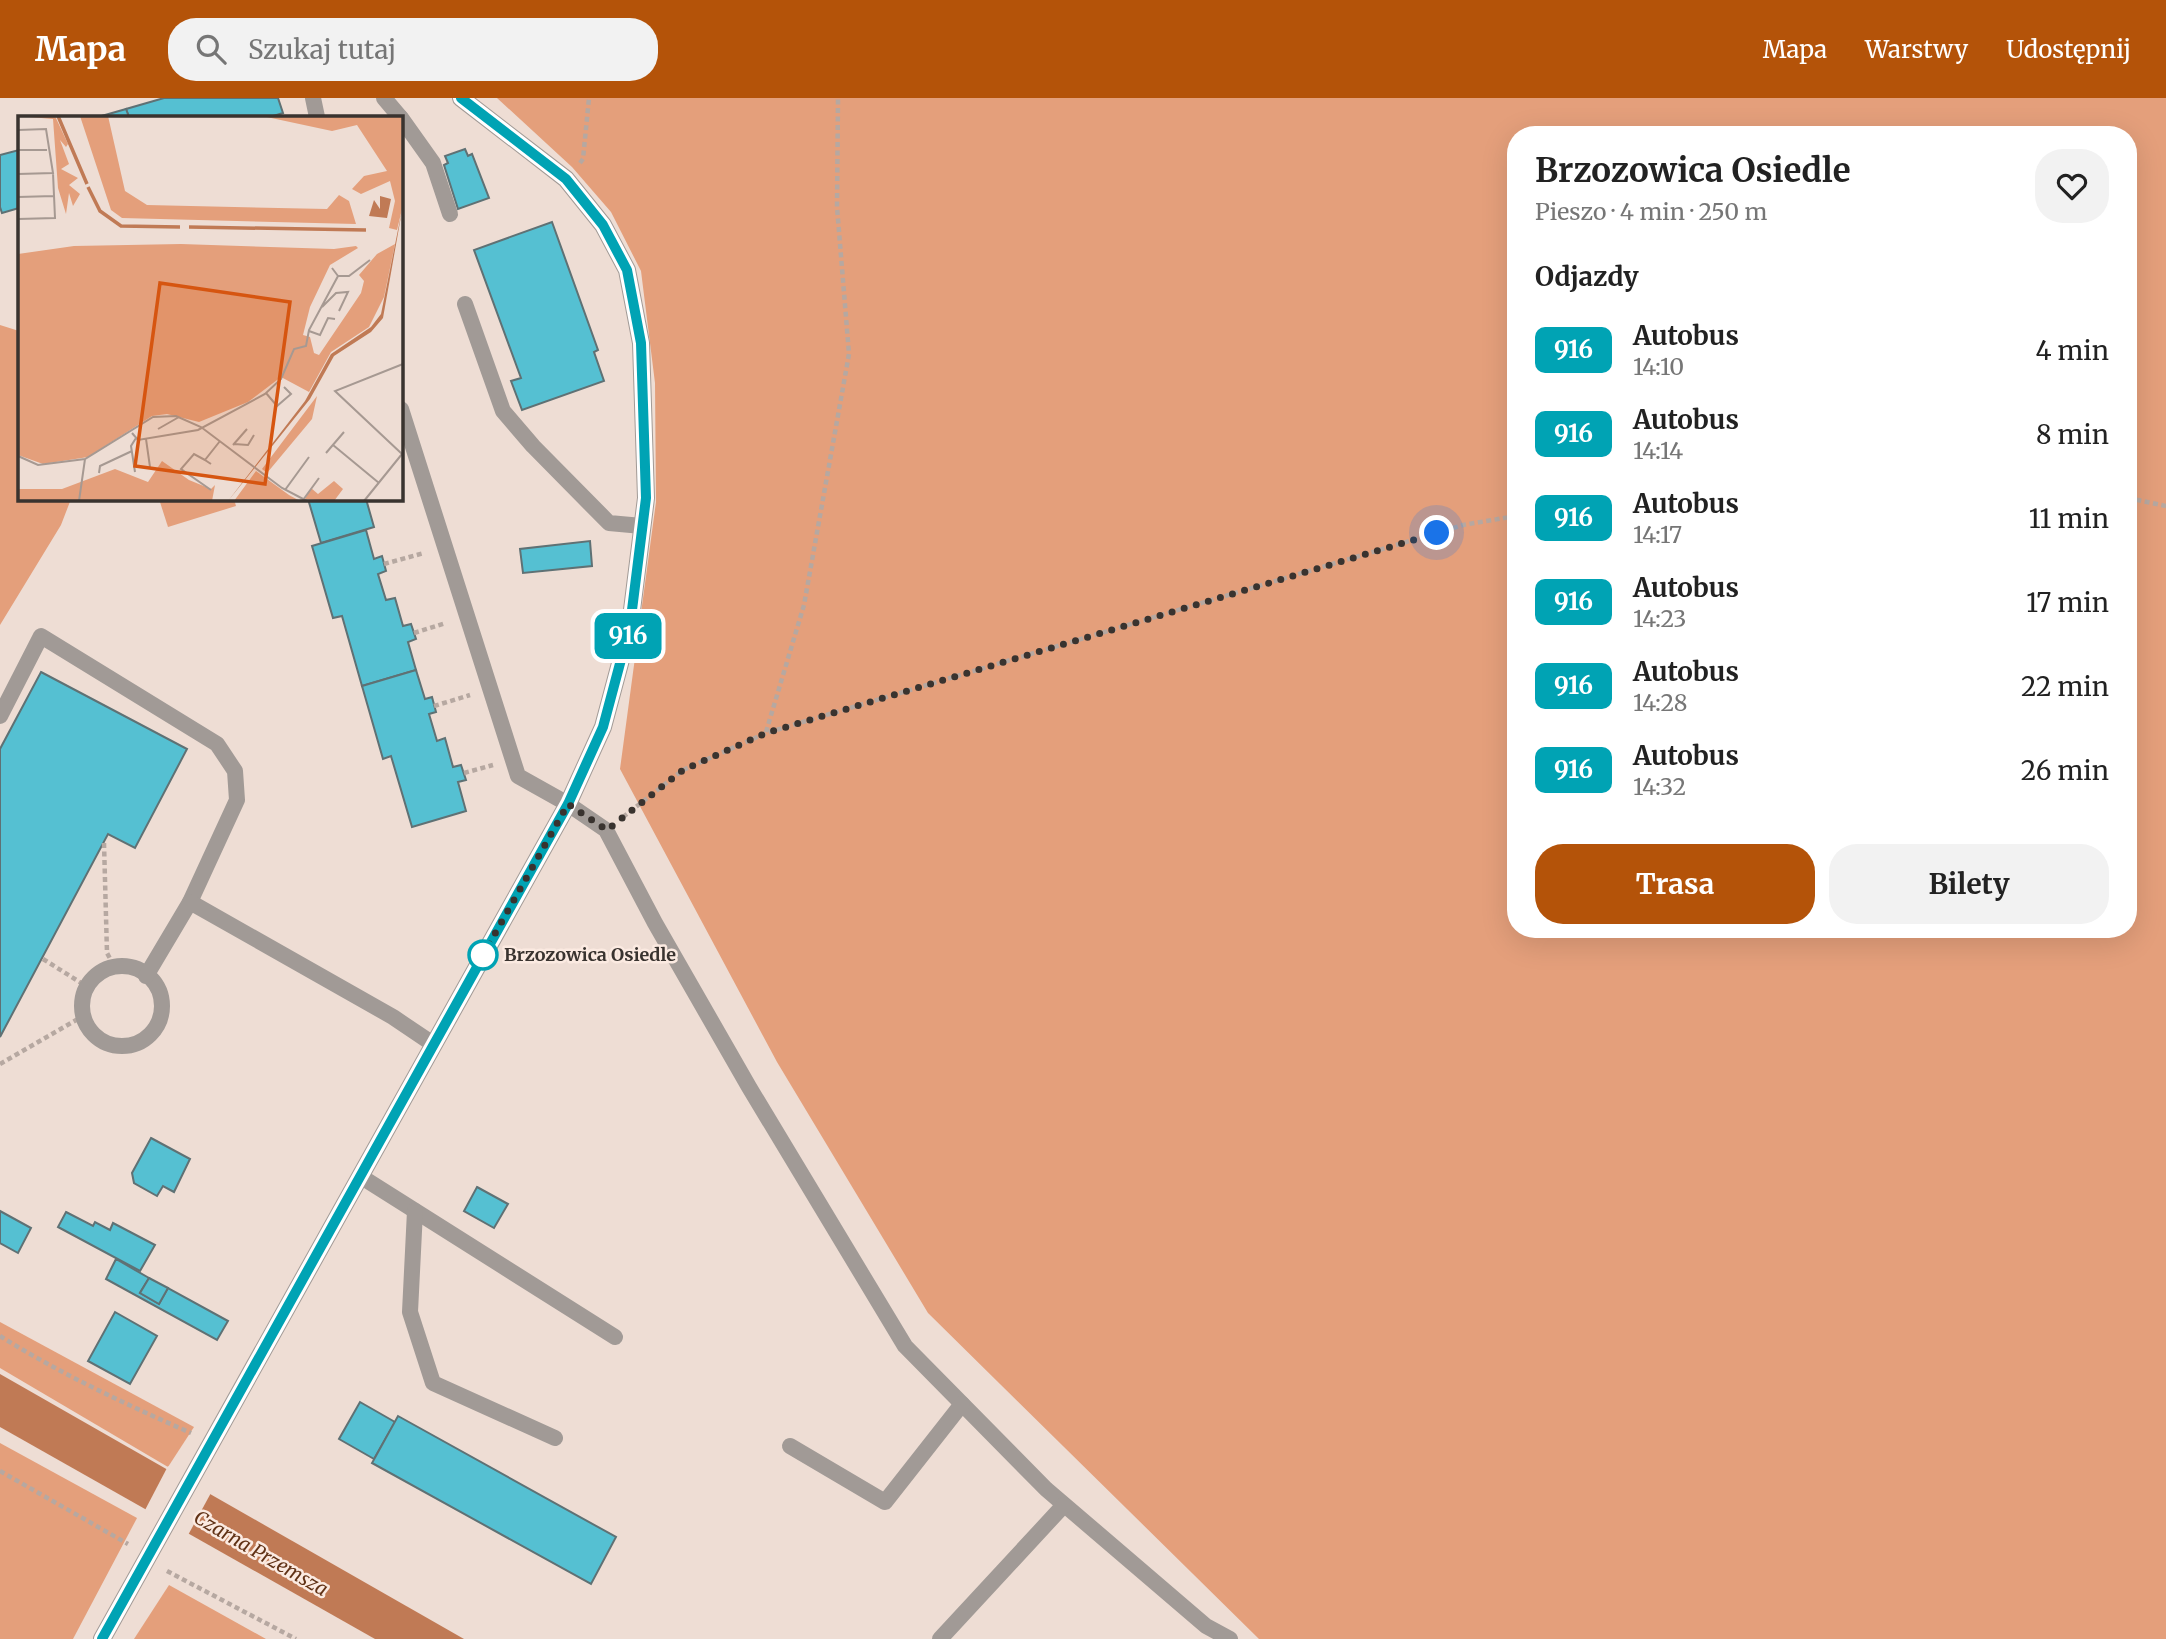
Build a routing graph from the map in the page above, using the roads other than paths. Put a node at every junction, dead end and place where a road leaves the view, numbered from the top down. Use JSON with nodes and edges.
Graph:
{"nodes":[{"id":1,"x":313,"y":98,"type":"edge"},
{"id":2,"x":384,"y":98,"type":"edge"},
{"id":3,"x":461,"y":98,"type":"edge"},
{"id":4,"x":317,"y":116,"type":"edge"},
{"id":5,"x":400,"y":116,"type":"edge"},
{"id":6,"x":402,"y":118,"type":"edge"},
{"id":7,"x":450,"y":214,"type":"dead end"},
{"id":8,"x":465,"y":304,"type":"dead end"},
{"id":9,"x":402,"y":412,"type":"edge"},
{"id":10,"x":642,"y":526,"type":"junction"},
{"id":11,"x":0,"y":716,"type":"edge"},
{"id":12,"x":568,"y":804,"type":"junction"},
{"id":13,"x":191,"y":902,"type":"junction"},
{"id":14,"x":146,"y":976,"type":"junction"},
{"id":15,"x":433,"y":1044,"type":"junction"},
{"id":16,"x":360,"y":1176,"type":"junction"},
{"id":17,"x":415,"y":1211,"type":"junction"},
{"id":18,"x":615,"y":1337,"type":"dead end"},
{"id":19,"x":962,"y":1404,"type":"junction"},
{"id":20,"x":555,"y":1438,"type":"dead end"},
{"id":21,"x":790,"y":1446,"type":"dead end"},
{"id":22,"x":1064,"y":1505,"type":"junction"},
{"id":23,"x":102,"y":1639,"type":"edge"},
{"id":24,"x":940,"y":1639,"type":"edge"},
{"id":25,"x":1230,"y":1639,"type":"edge"}],
"edges":[{"from":1,"to":4,"type":"lane"},
{"from":2,"to":5,"type":"lane"},
{"from":3,"to":10,"type":"street"},
{"from":6,"to":7,"type":"lane"},
{"from":8,"to":10,"type":"lane"},
{"from":9,"to":12,"type":"lane"},
{"from":10,"to":12,"type":"street"},
{"from":11,"to":13,"type":"lane"},
{"from":12,"to":15,"type":"street"},
{"from":12,"to":19,"type":"lane"},
{"from":13,"to":14,"type":"lane"},
{"from":13,"to":15,"type":"lane"},
{"from":14,"to":14,"type":"lane"},
{"from":15,"to":16,"type":"street"},
{"from":16,"to":17,"type":"lane"},
{"from":16,"to":23,"type":"street"},
{"from":17,"to":18,"type":"lane"},
{"from":17,"to":20,"type":"lane"},
{"from":19,"to":21,"type":"lane"},
{"from":19,"to":22,"type":"lane"},
{"from":22,"to":24,"type":"lane"},
{"from":22,"to":25,"type":"lane"}]}
